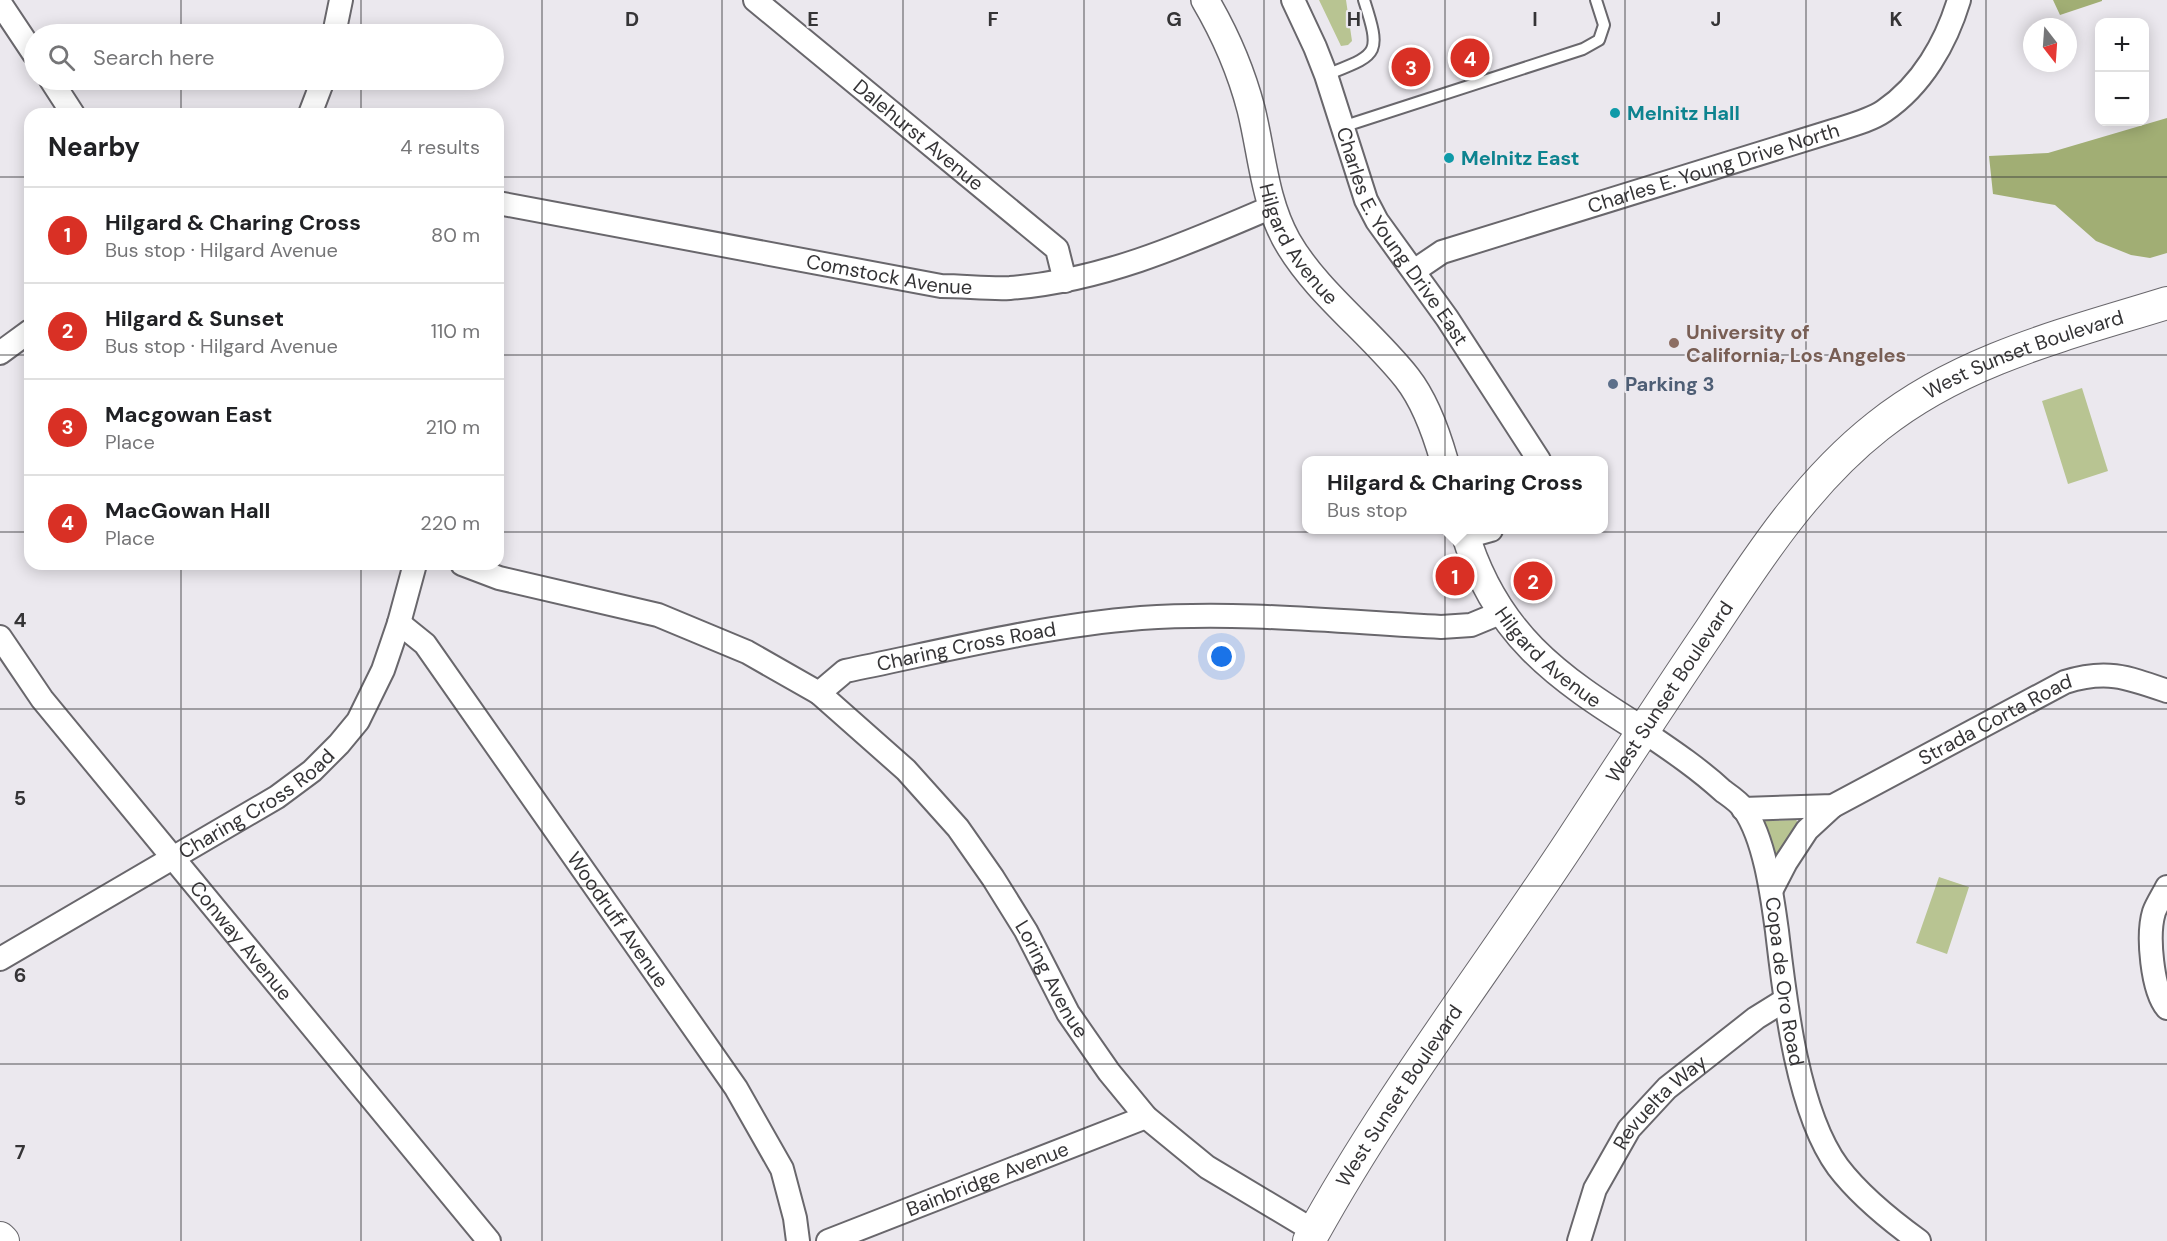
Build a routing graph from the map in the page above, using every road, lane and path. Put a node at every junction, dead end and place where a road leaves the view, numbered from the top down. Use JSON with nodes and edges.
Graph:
{"nodes":[{"id":1,"x":341,"y":0,"type":"edge"},
{"id":2,"x":755,"y":0,"type":"edge"},
{"id":3,"x":1205,"y":0,"type":"edge"},
{"id":4,"x":1293,"y":0,"type":"edge"},
{"id":5,"x":1364,"y":0,"type":"edge"},
{"id":6,"x":1596,"y":0,"type":"edge"},
{"id":7,"x":1959,"y":0,"type":"edge"},
{"id":8,"x":0,"y":3,"type":"edge"},
{"id":9,"x":336,"y":24,"type":"edge"},
{"id":10,"x":24,"y":39,"type":"edge"},
{"id":11,"x":1326,"y":75,"type":"junction"},
{"id":12,"x":57,"y":90,"type":"edge"},
{"id":13,"x":319,"y":90,"type":"edge"},
{"id":14,"x":68,"y":108,"type":"edge"},
{"id":15,"x":311,"y":108,"type":"edge"},
{"id":16,"x":1342,"y":127,"type":"junction"},
{"id":17,"x":504,"y":204,"type":"edge"},
{"id":18,"x":1272,"y":207,"type":"junction"},
{"id":19,"x":1414,"y":271,"type":"junction"},
{"id":20,"x":1065,"y":280,"type":"junction"},
{"id":21,"x":2167,"y":303,"type":"edge"},
{"id":22,"x":24,"y":335,"type":"edge"},
{"id":23,"x":0,"y":353,"type":"edge"},
{"id":24,"x":1443,"y":456,"type":"edge"},
{"id":25,"x":1536,"y":456,"type":"edge"},
{"id":26,"x":1474,"y":534,"type":"edge"},
{"id":27,"x":413,"y":570,"type":"edge"},
{"id":28,"x":478,"y":570,"type":"edge"},
{"id":29,"x":1500,"y":612,"type":"junction"},
{"id":30,"x":399,"y":623,"type":"junction"},
{"id":31,"x":0,"y":637,"type":"edge"},
{"id":32,"x":2167,"y":691,"type":"edge"},
{"id":33,"x":819,"y":693,"type":"junction"},
{"id":34,"x":1643,"y":731,"type":"junction"},
{"id":35,"x":1833,"y":806,"type":"junction"},
{"id":36,"x":1743,"y":808,"type":"junction"},
{"id":37,"x":172,"y":858,"type":"junction"},
{"id":38,"x":2167,"y":887,"type":"edge"},
{"id":39,"x":1772,"y":889,"type":"junction"},
{"id":40,"x":0,"y":959,"type":"edge"},
{"id":41,"x":1785,"y":1000,"type":"junction"},
{"id":42,"x":2167,"y":1008,"type":"edge"},
{"id":43,"x":1146,"y":1117,"type":"junction"},
{"id":44,"x":1312,"y":1236,"type":"edge"},
{"id":45,"x":489,"y":1241,"type":"edge"},
{"id":46,"x":798,"y":1241,"type":"edge"},
{"id":47,"x":828,"y":1241,"type":"edge"},
{"id":48,"x":1579,"y":1241,"type":"edge"},
{"id":49,"x":1919,"y":1241,"type":"edge"}],
"edges":[{"from":1,"to":9,"type":"street"},
{"from":2,"to":20,"type":"street","name":"Dalehurst Avenue"},
{"from":3,"to":18,"type":"street","name":"Hilgard Avenue"},
{"from":4,"to":11,"type":"street","name":"Charles E. Young Drive East"},
{"from":5,"to":11,"type":"lane"},
{"from":6,"to":16,"type":"lane"},
{"from":7,"to":19,"type":"street","name":"Charles E. Young Drive North"},
{"from":8,"to":10,"type":"street"},
{"from":11,"to":16,"type":"street","name":"Charles E. Young Drive East"},
{"from":12,"to":14,"type":"street"},
{"from":13,"to":15,"type":"street"},
{"from":16,"to":19,"type":"street","name":"Charles E. Young Drive East"},
{"from":17,"to":20,"type":"street","name":"Comstock Avenue"},
{"from":18,"to":20,"type":"street","name":"Comstock Avenue"},
{"from":18,"to":24,"type":"street","name":"Hilgard Avenue"},
{"from":19,"to":25,"type":"street","name":"Charles E. Young Drive East"},
{"from":21,"to":34,"type":"main road","name":"West Sunset Boulevard"},
{"from":22,"to":23,"type":"street"},
{"from":26,"to":29,"type":"street","name":"Hilgard Avenue"},
{"from":27,"to":30,"type":"street","name":"Charing Cross Road"},
{"from":28,"to":33,"type":"street"},
{"from":29,"to":33,"type":"street","name":"Charing Cross Road"},
{"from":29,"to":34,"type":"street","name":"Hilgard Avenue"},
{"from":30,"to":37,"type":"street","name":"Charing Cross Road"},
{"from":30,"to":46,"type":"street","name":"Woodruff Avenue"},
{"from":31,"to":37,"type":"street","name":"Conway Avenue"},
{"from":32,"to":35,"type":"street","name":"Strada Corta Road"},
{"from":33,"to":43,"type":"street","name":"Loring Avenue"},
{"from":34,"to":36,"type":"street","name":"Copa de Oro Road"},
{"from":34,"to":44,"type":"main road","name":"West Sunset Boulevard"},
{"from":35,"to":36,"type":"street","name":"Strada Corta Road"},
{"from":35,"to":39,"type":"street","name":"Strada Corta Road"},
{"from":36,"to":39,"type":"street","name":"Copa de Oro Road"},
{"from":37,"to":40,"type":"street","name":"Charing Cross Road"},
{"from":37,"to":45,"type":"street","name":"Conway Avenue"},
{"from":38,"to":42,"type":"street"},
{"from":39,"to":41,"type":"street","name":"Copa de Oro Road"},
{"from":41,"to":48,"type":"street","name":"Revuelta Way"},
{"from":41,"to":49,"type":"street","name":"Copa de Oro Road"},
{"from":43,"to":44,"type":"street","name":"Loring Avenue"},
{"from":43,"to":47,"type":"street","name":"Bainbridge Avenue"}]}
